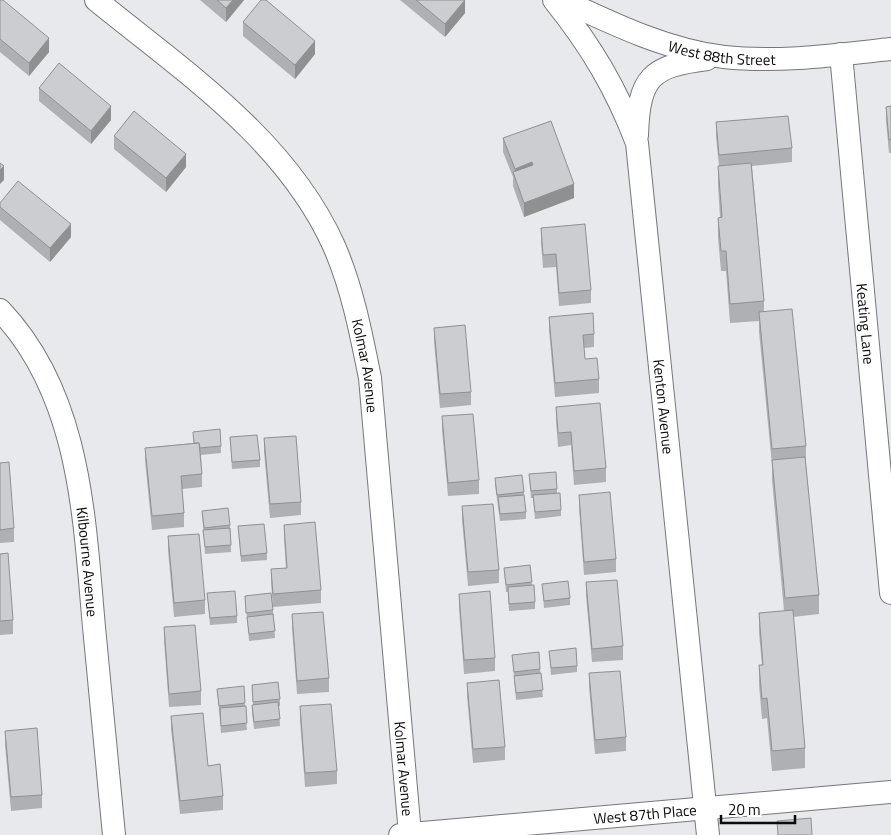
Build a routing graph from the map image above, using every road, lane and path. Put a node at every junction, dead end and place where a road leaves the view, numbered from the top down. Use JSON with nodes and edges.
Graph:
{"nodes":[{"id":1,"x":96,"y":0,"type":"edge"},
{"id":2,"x":554,"y":0,"type":"edge"},
{"id":3,"x":562,"y":0,"type":"edge"},
{"id":4,"x":891,"y":50,"type":"edge"},
{"id":5,"x":841,"y":54,"type":"junction"},
{"id":6,"x":722,"y":56,"type":"junction"},
{"id":7,"x":637,"y":143,"type":"junction"},
{"id":8,"x":0,"y":310,"type":"edge"},
{"id":9,"x":891,"y":593,"type":"edge"},
{"id":10,"x":891,"y":792,"type":"edge"},
{"id":11,"x":706,"y":807,"type":"junction"},
{"id":12,"x":405,"y":834,"type":"edge"},
{"id":13,"x":114,"y":835,"type":"edge"},
{"id":14,"x":708,"y":835,"type":"edge"}],
"edges":[{"from":1,"to":12,"type":"street","name":"Kolmar Avenue"},
{"from":2,"to":7,"type":"street","name":"Kenton Avenue"},
{"from":3,"to":6,"type":"street","name":"West 88th Street"},
{"from":4,"to":5,"type":"street","name":"West 88th Street"},
{"from":5,"to":6,"type":"street","name":"West 88th Street"},
{"from":5,"to":9,"type":"street","name":"Keating Lane"},
{"from":6,"to":7,"type":"street"},
{"from":7,"to":11,"type":"street","name":"Kenton Avenue"},
{"from":8,"to":13,"type":"street","name":"Kilbourne Avenue"},
{"from":10,"to":11,"type":"street","name":"West 87th Place"},
{"from":11,"to":12,"type":"street","name":"West 87th Place"},
{"from":11,"to":14,"type":"street","name":"Kenton Avenue"}]}
